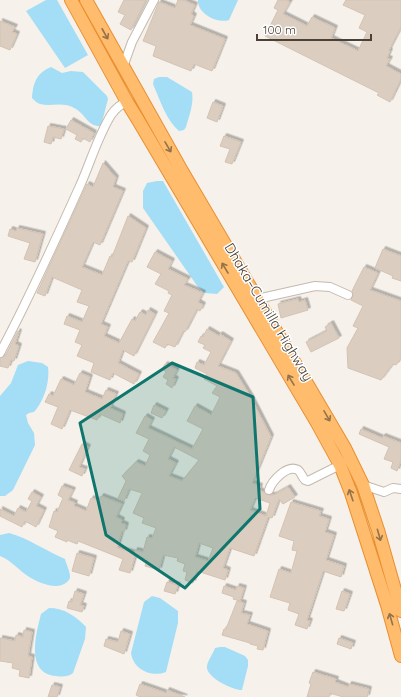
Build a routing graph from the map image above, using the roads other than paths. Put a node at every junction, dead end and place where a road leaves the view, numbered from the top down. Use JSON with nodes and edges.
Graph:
{"nodes":[{"id":1,"x":71,"y":0,"type":"edge"},
{"id":2,"x":86,"y":0,"type":"edge"},
{"id":3,"x":154,"y":0,"type":"edge"},
{"id":4,"x":124,"y":67,"type":"junction"},
{"id":5,"x":127,"y":102,"type":"junction"},
{"id":6,"x":348,"y":295,"type":"dead end"},
{"id":7,"x":256,"y":299,"type":"junction"},
{"id":8,"x":4,"y":338,"type":"edge"},
{"id":9,"x":0,"y":352,"type":"edge"},
{"id":10,"x":340,"y":465,"type":"junction"},
{"id":11,"x":363,"y":485,"type":"junction"},
{"id":12,"x":401,"y":489,"type":"edge"},
{"id":13,"x":269,"y":490,"type":"dead end"},
{"id":14,"x":401,"y":611,"type":"edge"},
{"id":15,"x":401,"y":656,"type":"edge"}],
"edges":[{"from":1,"to":5,"type":"highway","name":"Dhaka–Cumilla Highway"},
{"from":2,"to":4,"type":"highway","name":"Dhaka–Cumilla Highway","one_way":true},
{"from":3,"to":4,"type":"street"},
{"from":4,"to":7,"type":"highway","name":"Dhaka–Cumilla Highway","one_way":true},
{"from":5,"to":8,"type":"street"},
{"from":10,"to":5,"type":"highway","name":"Dhaka–Cumilla Highway","one_way":true},
{"from":6,"to":7,"type":"street"},
{"from":7,"to":11,"type":"highway","name":"Dhaka–Cumilla Highway","one_way":true},
{"from":8,"to":9,"type":"street"},
{"from":10,"to":13,"type":"street"},
{"from":15,"to":10,"type":"highway","name":"Dhaka–Cumilla Highway","one_way":true},
{"from":11,"to":12,"type":"street"},
{"from":11,"to":14,"type":"highway","name":"Dhaka–Cumilla Highway","one_way":true}]}
